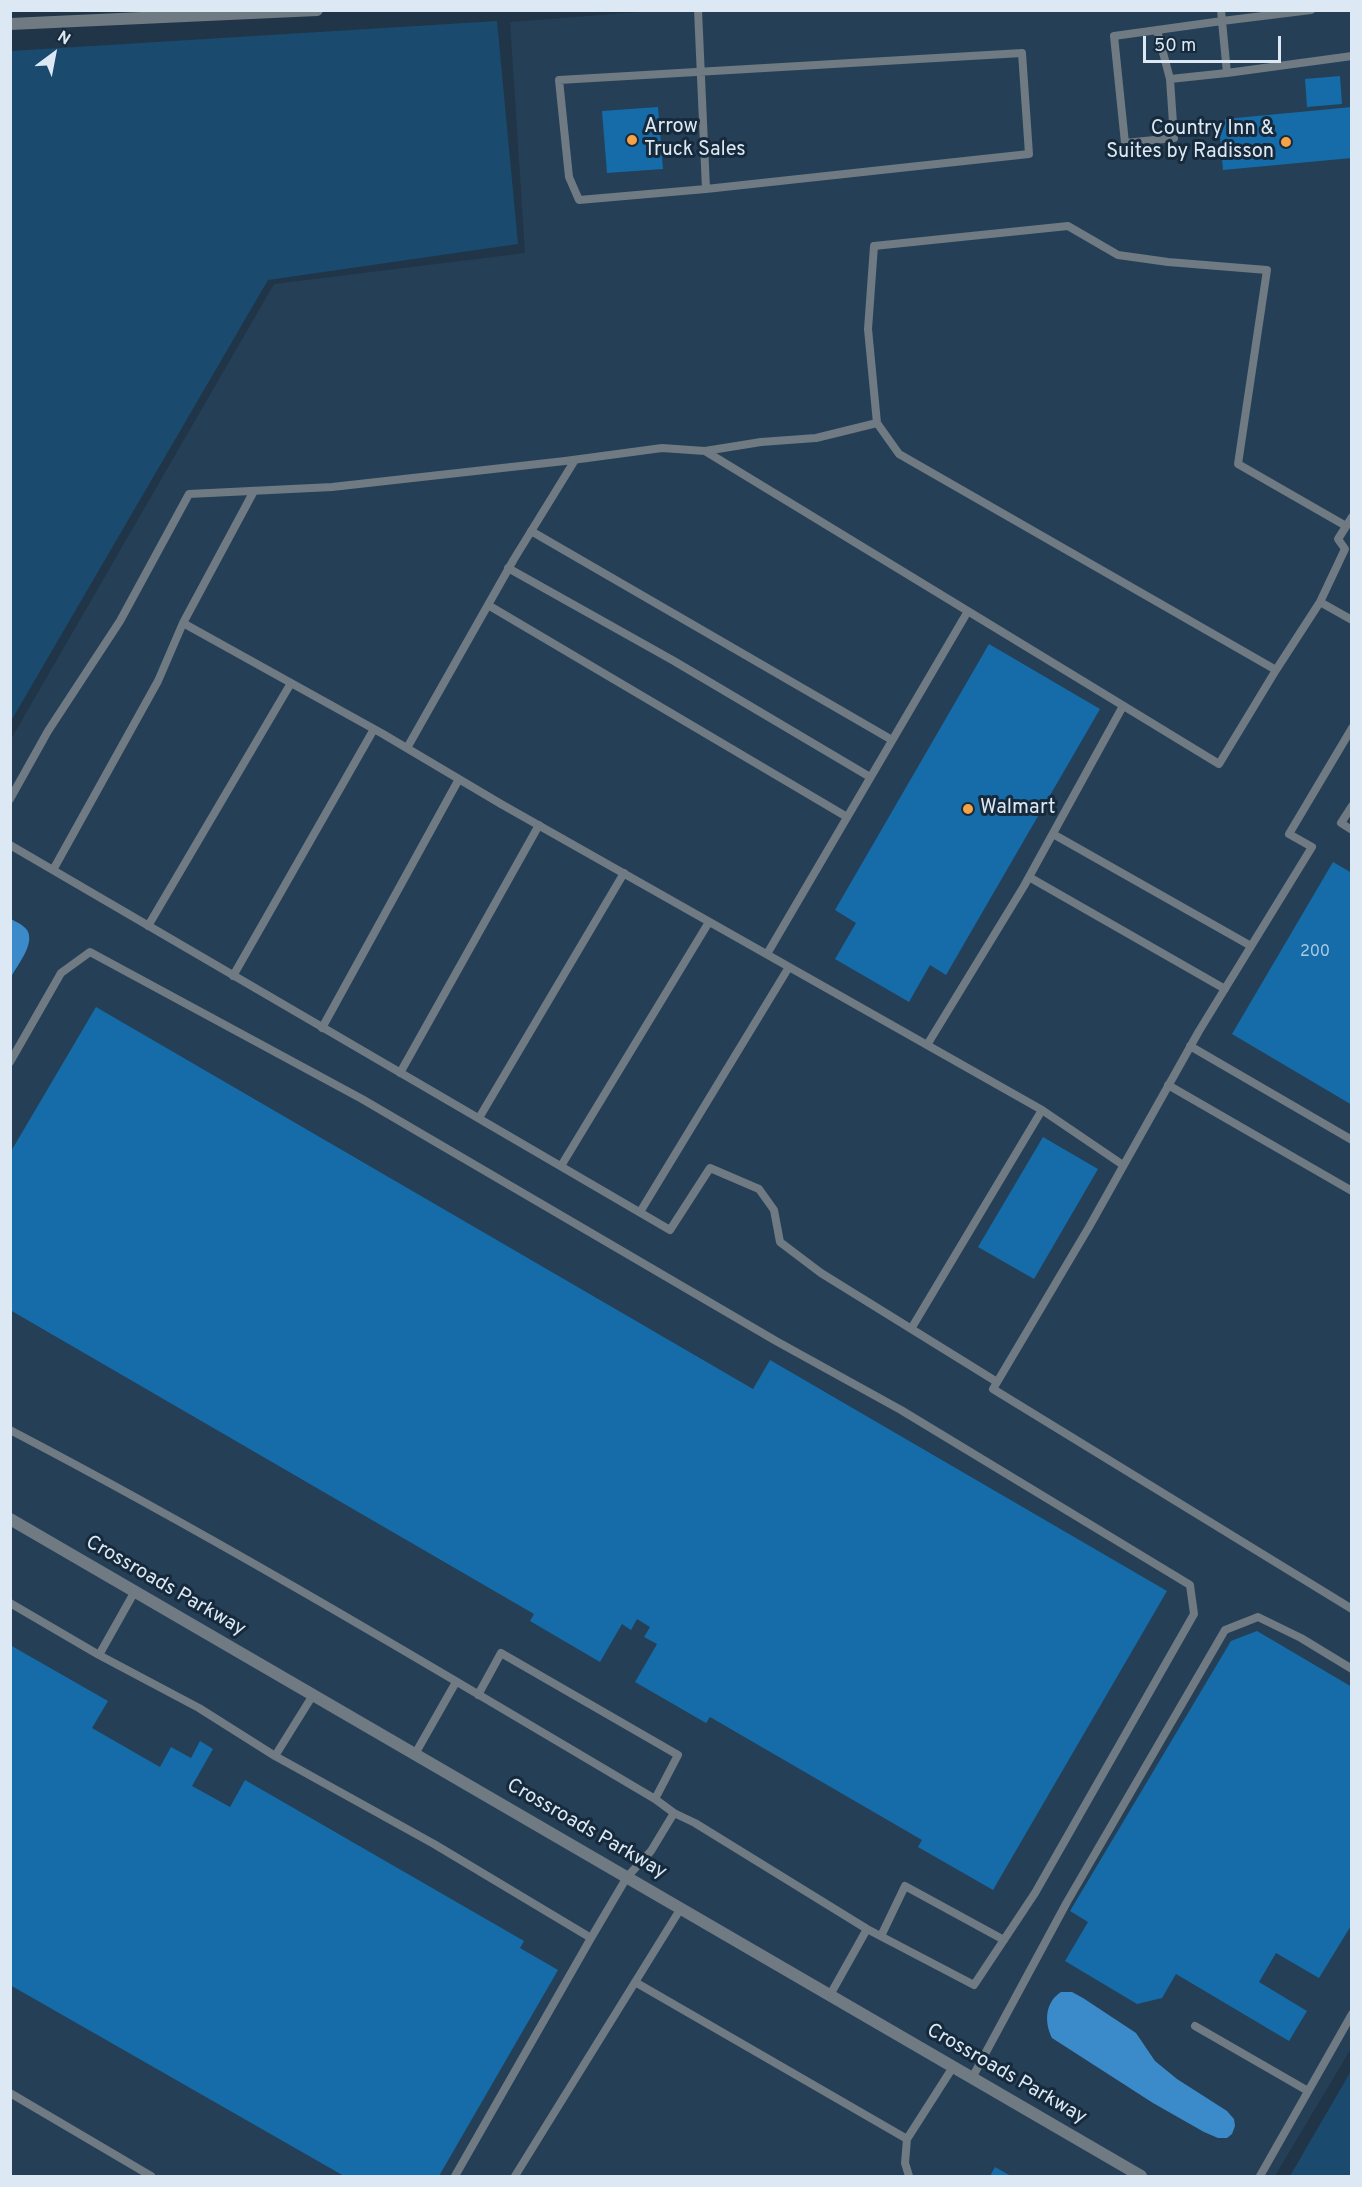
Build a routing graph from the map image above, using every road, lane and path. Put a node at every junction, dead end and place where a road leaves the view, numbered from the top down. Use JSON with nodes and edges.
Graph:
{"nodes":[{"id":1,"x":317,"y":10,"type":"edge"},
{"id":2,"x":698,"y":10,"type":"edge"},
{"id":3,"x":1221,"y":10,"type":"edge"},
{"id":4,"x":1311,"y":10,"type":"edge"},
{"id":5,"x":1222,"y":21,"type":"junction"},
{"id":6,"x":10,"y":24,"type":"edge"},
{"id":7,"x":1157,"y":30,"type":"junction"},
{"id":8,"x":1352,"y":56,"type":"edge"},
{"id":9,"x":700,"y":71,"type":"junction"},
{"id":10,"x":1227,"y":73,"type":"junction"},
{"id":11,"x":1170,"y":80,"type":"junction"},
{"id":12,"x":706,"y":189,"type":"junction"},
{"id":13,"x":877,"y":423,"type":"junction"},
{"id":14,"x":705,"y":451,"type":"junction"},
{"id":15,"x":576,"y":460,"type":"junction"},
{"id":16,"x":254,"y":491,"type":"junction"},
{"id":17,"x":1352,"y":517,"type":"edge"},
{"id":18,"x":1346,"y":525,"type":"junction"},
{"id":19,"x":531,"y":531,"type":"junction"},
{"id":20,"x":508,"y":568,"type":"junction"},
{"id":21,"x":1320,"y":602,"type":"junction"},
{"id":22,"x":488,"y":605,"type":"junction"},
{"id":23,"x":968,"y":610,"type":"junction"},
{"id":24,"x":1352,"y":620,"type":"edge"},
{"id":25,"x":183,"y":623,"type":"junction"},
{"id":26,"x":1276,"y":670,"type":"junction"},
{"id":27,"x":291,"y":683,"type":"junction"},
{"id":28,"x":1123,"y":706,"type":"junction"},
{"id":29,"x":1352,"y":728,"type":"edge"},
{"id":30,"x":374,"y":729,"type":"junction"},
{"id":31,"x":892,"y":740,"type":"junction"},
{"id":32,"x":407,"y":748,"type":"junction"},
{"id":33,"x":870,"y":777,"type":"junction"},
{"id":34,"x":459,"y":778,"type":"junction"},
{"id":35,"x":10,"y":799,"type":"edge"},
{"id":36,"x":1352,"y":806,"type":"edge"},
{"id":37,"x":847,"y":817,"type":"junction"},
{"id":38,"x":539,"y":825,"type":"junction"},
{"id":39,"x":1352,"y":830,"type":"edge"},
{"id":40,"x":1053,"y":834,"type":"junction"},
{"id":41,"x":10,"y":845,"type":"edge"},
{"id":42,"x":53,"y":870,"type":"junction"},
{"id":43,"x":624,"y":873,"type":"junction"},
{"id":44,"x":1029,"y":877,"type":"junction"},
{"id":45,"x":709,"y":922,"type":"junction"},
{"id":46,"x":148,"y":926,"type":"junction"},
{"id":47,"x":1251,"y":946,"type":"junction"},
{"id":48,"x":767,"y":954,"type":"junction"},
{"id":49,"x":789,"y":967,"type":"junction"},
{"id":50,"x":233,"y":976,"type":"junction"},
{"id":51,"x":1225,"y":989,"type":"junction"},
{"id":52,"x":322,"y":1028,"type":"junction"},
{"id":53,"x":927,"y":1045,"type":"junction"},
{"id":54,"x":1190,"y":1046,"type":"junction"},
{"id":55,"x":10,"y":1062,"type":"edge"},
{"id":56,"x":400,"y":1073,"type":"junction"},
{"id":57,"x":1168,"y":1085,"type":"junction"},
{"id":58,"x":1042,"y":1110,"type":"junction"},
{"id":59,"x":479,"y":1119,"type":"junction"},
{"id":60,"x":1352,"y":1140,"type":"edge"},
{"id":61,"x":1124,"y":1165,"type":"junction"},
{"id":62,"x":561,"y":1166,"type":"junction"},
{"id":63,"x":1352,"y":1191,"type":"edge"},
{"id":64,"x":640,"y":1212,"type":"junction"},
{"id":65,"x":911,"y":1329,"type":"junction"},
{"id":66,"x":997,"y":1382,"type":"junction"},
{"id":67,"x":10,"y":1430,"type":"edge"},
{"id":68,"x":10,"y":1520,"type":"edge"},
{"id":69,"x":135,"y":1591,"type":"junction"},
{"id":70,"x":10,"y":1603,"type":"edge"},
{"id":71,"x":1352,"y":1609,"type":"edge"},
{"id":72,"x":99,"y":1655,"type":"junction"},
{"id":73,"x":1352,"y":1669,"type":"edge"},
{"id":74,"x":456,"y":1682,"type":"junction"},
{"id":75,"x":313,"y":1695,"type":"junction"},
{"id":76,"x":478,"y":1695,"type":"junction"},
{"id":77,"x":415,"y":1754,"type":"junction"},
{"id":78,"x":275,"y":1756,"type":"junction"},
{"id":79,"x":655,"y":1799,"type":"junction"},
{"id":80,"x":674,"y":1813,"type":"junction"},
{"id":81,"x":627,"y":1877,"type":"junction"},
{"id":82,"x":681,"y":1908,"type":"junction"},
{"id":83,"x":867,"y":1929,"type":"junction"},
{"id":84,"x":881,"y":1936,"type":"junction"},
{"id":85,"x":591,"y":1938,"type":"junction"},
{"id":86,"x":1004,"y":1940,"type":"junction"},
{"id":87,"x":635,"y":1982,"type":"junction"},
{"id":88,"x":830,"y":1995,"type":"junction"},
{"id":89,"x":1352,"y":2014,"type":"edge"},
{"id":90,"x":1195,"y":2026,"type":"dead end"},
{"id":91,"x":953,"y":2067,"type":"junction"},
{"id":92,"x":972,"y":2078,"type":"junction"},
{"id":93,"x":1308,"y":2091,"type":"junction"},
{"id":94,"x":10,"y":2093,"type":"edge"},
{"id":95,"x":907,"y":2139,"type":"junction"},
{"id":96,"x":151,"y":2176,"type":"edge"},
{"id":97,"x":455,"y":2176,"type":"edge"},
{"id":98,"x":515,"y":2176,"type":"edge"},
{"id":99,"x":909,"y":2176,"type":"edge"},
{"id":100,"x":1141,"y":2176,"type":"edge"},
{"id":101,"x":1260,"y":2176,"type":"edge"}],
"edges":[{"from":1,"to":6,"type":"street"},
{"from":2,"to":9,"type":"lane"},
{"from":3,"to":5,"type":"lane"},
{"from":4,"to":5,"type":"lane"},
{"from":5,"to":7,"type":"lane"},
{"from":5,"to":10,"type":"lane"},
{"from":7,"to":11,"type":"lane"},
{"from":7,"to":11,"type":"lane"},
{"from":8,"to":10,"type":"lane"},
{"from":9,"to":12,"type":"lane"},
{"from":9,"to":12,"type":"lane"},
{"from":9,"to":12,"type":"lane"},
{"from":10,"to":11,"type":"lane"},
{"from":13,"to":14,"type":"lane"},
{"from":13,"to":18,"type":"lane"},
{"from":13,"to":26,"type":"lane"},
{"from":14,"to":15,"type":"lane"},
{"from":14,"to":23,"type":"lane"},
{"from":15,"to":16,"type":"lane"},
{"from":15,"to":19,"type":"lane"},
{"from":16,"to":25,"type":"lane"},
{"from":16,"to":35,"type":"lane"},
{"from":17,"to":18,"type":"lane"},
{"from":18,"to":21,"type":"lane"},
{"from":19,"to":20,"type":"lane"},
{"from":19,"to":31,"type":"lane"},
{"from":20,"to":22,"type":"lane"},
{"from":20,"to":33,"type":"lane"},
{"from":21,"to":24,"type":"lane"},
{"from":21,"to":26,"type":"lane"},
{"from":22,"to":32,"type":"lane"},
{"from":22,"to":37,"type":"lane"},
{"from":23,"to":28,"type":"lane"},
{"from":23,"to":31,"type":"lane"},
{"from":25,"to":27,"type":"lane"},
{"from":25,"to":42,"type":"lane"},
{"from":26,"to":28,"type":"lane"},
{"from":27,"to":30,"type":"lane"},
{"from":27,"to":46,"type":"lane"},
{"from":28,"to":40,"type":"lane"},
{"from":29,"to":47,"type":"lane"},
{"from":30,"to":32,"type":"lane"},
{"from":30,"to":50,"type":"lane"},
{"from":31,"to":33,"type":"lane"},
{"from":32,"to":34,"type":"lane"},
{"from":33,"to":37,"type":"lane"},
{"from":34,"to":38,"type":"lane"},
{"from":34,"to":52,"type":"lane"},
{"from":36,"to":39,"type":"lane"},
{"from":37,"to":48,"type":"lane"},
{"from":38,"to":43,"type":"lane"},
{"from":38,"to":56,"type":"lane"},
{"from":40,"to":44,"type":"lane"},
{"from":40,"to":47,"type":"lane"},
{"from":41,"to":42,"type":"lane"},
{"from":42,"to":46,"type":"lane"},
{"from":43,"to":45,"type":"lane"},
{"from":43,"to":59,"type":"lane"},
{"from":44,"to":51,"type":"lane"},
{"from":44,"to":53,"type":"lane"},
{"from":45,"to":48,"type":"lane"},
{"from":45,"to":62,"type":"lane"},
{"from":46,"to":50,"type":"lane"},
{"from":47,"to":51,"type":"lane"},
{"from":48,"to":49,"type":"lane"},
{"from":49,"to":53,"type":"lane"},
{"from":49,"to":64,"type":"lane"},
{"from":50,"to":52,"type":"lane"},
{"from":51,"to":54,"type":"lane"},
{"from":52,"to":56,"type":"lane"},
{"from":53,"to":58,"type":"lane"},
{"from":54,"to":57,"type":"lane"},
{"from":54,"to":60,"type":"lane"},
{"from":55,"to":86,"type":"lane"},
{"from":56,"to":59,"type":"lane"},
{"from":57,"to":61,"type":"lane"},
{"from":57,"to":63,"type":"lane"},
{"from":58,"to":61,"type":"lane"},
{"from":58,"to":65,"type":"lane"},
{"from":59,"to":62,"type":"lane"},
{"from":61,"to":66,"type":"lane"},
{"from":62,"to":64,"type":"lane"},
{"from":64,"to":65,"type":"lane"},
{"from":65,"to":66,"type":"lane"},
{"from":66,"to":71,"type":"lane"},
{"from":67,"to":74,"type":"lane"},
{"from":68,"to":69,"type":"street","name":"Crossroads Parkway"},
{"from":69,"to":72,"type":"lane"},
{"from":69,"to":75,"type":"street","name":"Crossroads Parkway"},
{"from":70,"to":72,"type":"lane"},
{"from":72,"to":78,"type":"lane"},
{"from":73,"to":92,"type":"lane"},
{"from":74,"to":76,"type":"lane"},
{"from":74,"to":77,"type":"lane"},
{"from":75,"to":77,"type":"street","name":"Crossroads Parkway"},
{"from":75,"to":78,"type":"lane"},
{"from":76,"to":79,"type":"lane"},
{"from":76,"to":79,"type":"lane"},
{"from":77,"to":81,"type":"street","name":"Crossroads Parkway"},
{"from":78,"to":85,"type":"lane"},
{"from":79,"to":80,"type":"lane"},
{"from":80,"to":81,"type":"lane"},
{"from":80,"to":83,"type":"lane"},
{"from":81,"to":82,"type":"street","name":"Crossroads Parkway"},
{"from":81,"to":85,"type":"lane"},
{"from":82,"to":87,"type":"lane"},
{"from":82,"to":88,"type":"street","name":"Crossroads Parkway"},
{"from":83,"to":84,"type":"lane"},
{"from":83,"to":88,"type":"lane"},
{"from":84,"to":86,"type":"lane"},
{"from":84,"to":86,"type":"lane"},
{"from":85,"to":97,"type":"lane"},
{"from":87,"to":95,"type":"lane"},
{"from":87,"to":98,"type":"lane"},
{"from":88,"to":91,"type":"street","name":"Crossroads Parkway"},
{"from":89,"to":93,"type":"lane"},
{"from":90,"to":93,"type":"lane"},
{"from":91,"to":92,"type":"street","name":"Crossroads Parkway"},
{"from":91,"to":95,"type":"lane"},
{"from":92,"to":100,"type":"street","name":"Crossroads Parkway"},
{"from":93,"to":101,"type":"lane"},
{"from":94,"to":96,"type":"lane"},
{"from":95,"to":99,"type":"lane"}]}
